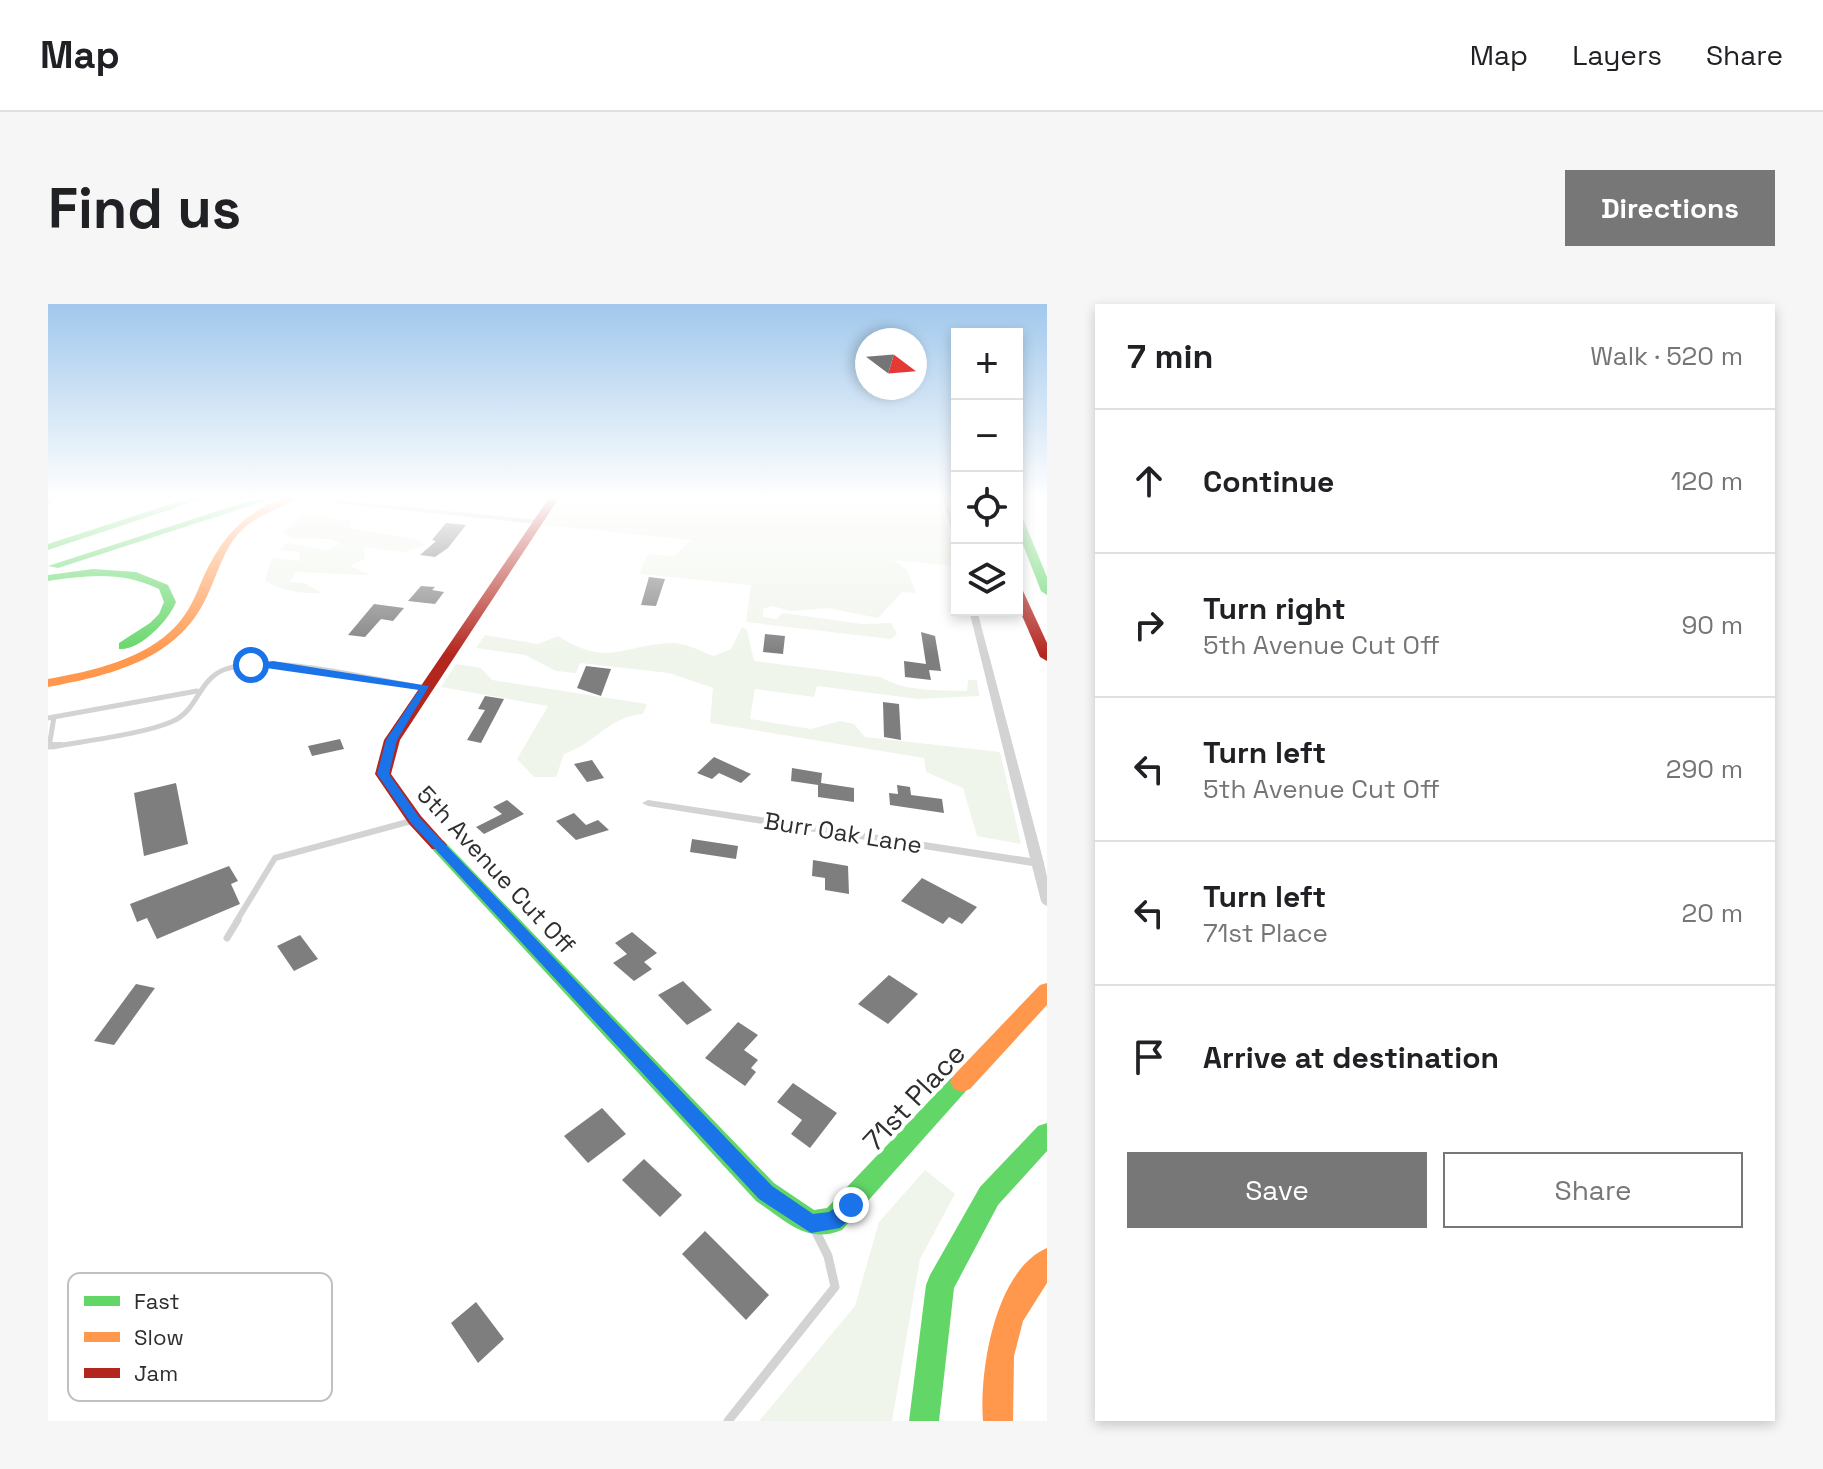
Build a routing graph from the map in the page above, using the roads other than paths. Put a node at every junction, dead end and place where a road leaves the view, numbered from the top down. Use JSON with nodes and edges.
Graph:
{"nodes":[{"id":1,"x":104,"y":550,"type":"edge"},
{"id":2,"x":224,"y":550,"type":"edge"},
{"id":3,"x":519,"y":550,"type":"edge"},
{"id":4,"x":1033,"y":550,"type":"edge"},
{"id":5,"x":48,"y":568,"type":"edge"},
{"id":6,"x":1042,"y":571,"type":"edge"},
{"id":7,"x":48,"y":578,"type":"edge"},
{"id":8,"x":1047,"y":591,"type":"edge"},
{"id":9,"x":1023,"y":604,"type":"edge"},
{"id":10,"x":975,"y":616,"type":"edge"},
{"id":11,"x":1047,"y":657,"type":"edge"},
{"id":12,"x":48,"y":671,"type":"edge"},
{"id":13,"x":48,"y":683,"type":"edge"},
{"id":14,"x":425,"y":688,"type":"junction"},
{"id":15,"x":197,"y":691,"type":"junction"},
{"id":16,"x":51,"y":718,"type":"edge"},
{"id":17,"x":648,"y":803,"type":"dead end"},
{"id":18,"x":415,"y":820,"type":"junction"},
{"id":19,"x":1038,"y":863,"type":"junction"},
{"id":20,"x":1047,"y":901,"type":"edge"},
{"id":21,"x":227,"y":938,"type":"dead end"},
{"id":22,"x":1047,"y":991,"type":"edge"},
{"id":23,"x":1047,"y":1134,"type":"edge"},
{"id":24,"x":811,"y":1223,"type":"junction"},
{"id":25,"x":1047,"y":1262,"type":"edge"},
{"id":26,"x":728,"y":1421,"type":"edge"},
{"id":27,"x":924,"y":1421,"type":"edge"},
{"id":28,"x":998,"y":1421,"type":"edge"}],
"edges":[{"from":1,"to":5,"type":"main road"},
{"from":2,"to":13,"type":"main road"},
{"from":3,"to":14,"type":"main road","name":"5th Avenue Cut Off"},
{"from":4,"to":6,"type":"main road"},
{"from":6,"to":8,"type":"main road"},
{"from":7,"to":12,"type":"main road"},
{"from":9,"to":11,"type":"main road"},
{"from":10,"to":19,"type":"street"},
{"from":14,"to":15,"type":"lane"},
{"from":14,"to":18,"type":"main road","name":"5th Avenue Cut Off"},
{"from":15,"to":16,"type":"lane"},
{"from":15,"to":16,"type":"lane"},
{"from":17,"to":19,"type":"street","name":"Burr Oak Lane"},
{"from":18,"to":21,"type":"lane"},
{"from":18,"to":24,"type":"main road","name":"5th Avenue Cut Off"},
{"from":19,"to":20,"type":"street"},
{"from":22,"to":24,"type":"main road","name":"71st Place"},
{"from":23,"to":27,"type":"main road"},
{"from":24,"to":26,"type":"lane"},
{"from":25,"to":28,"type":"main road"}]}
